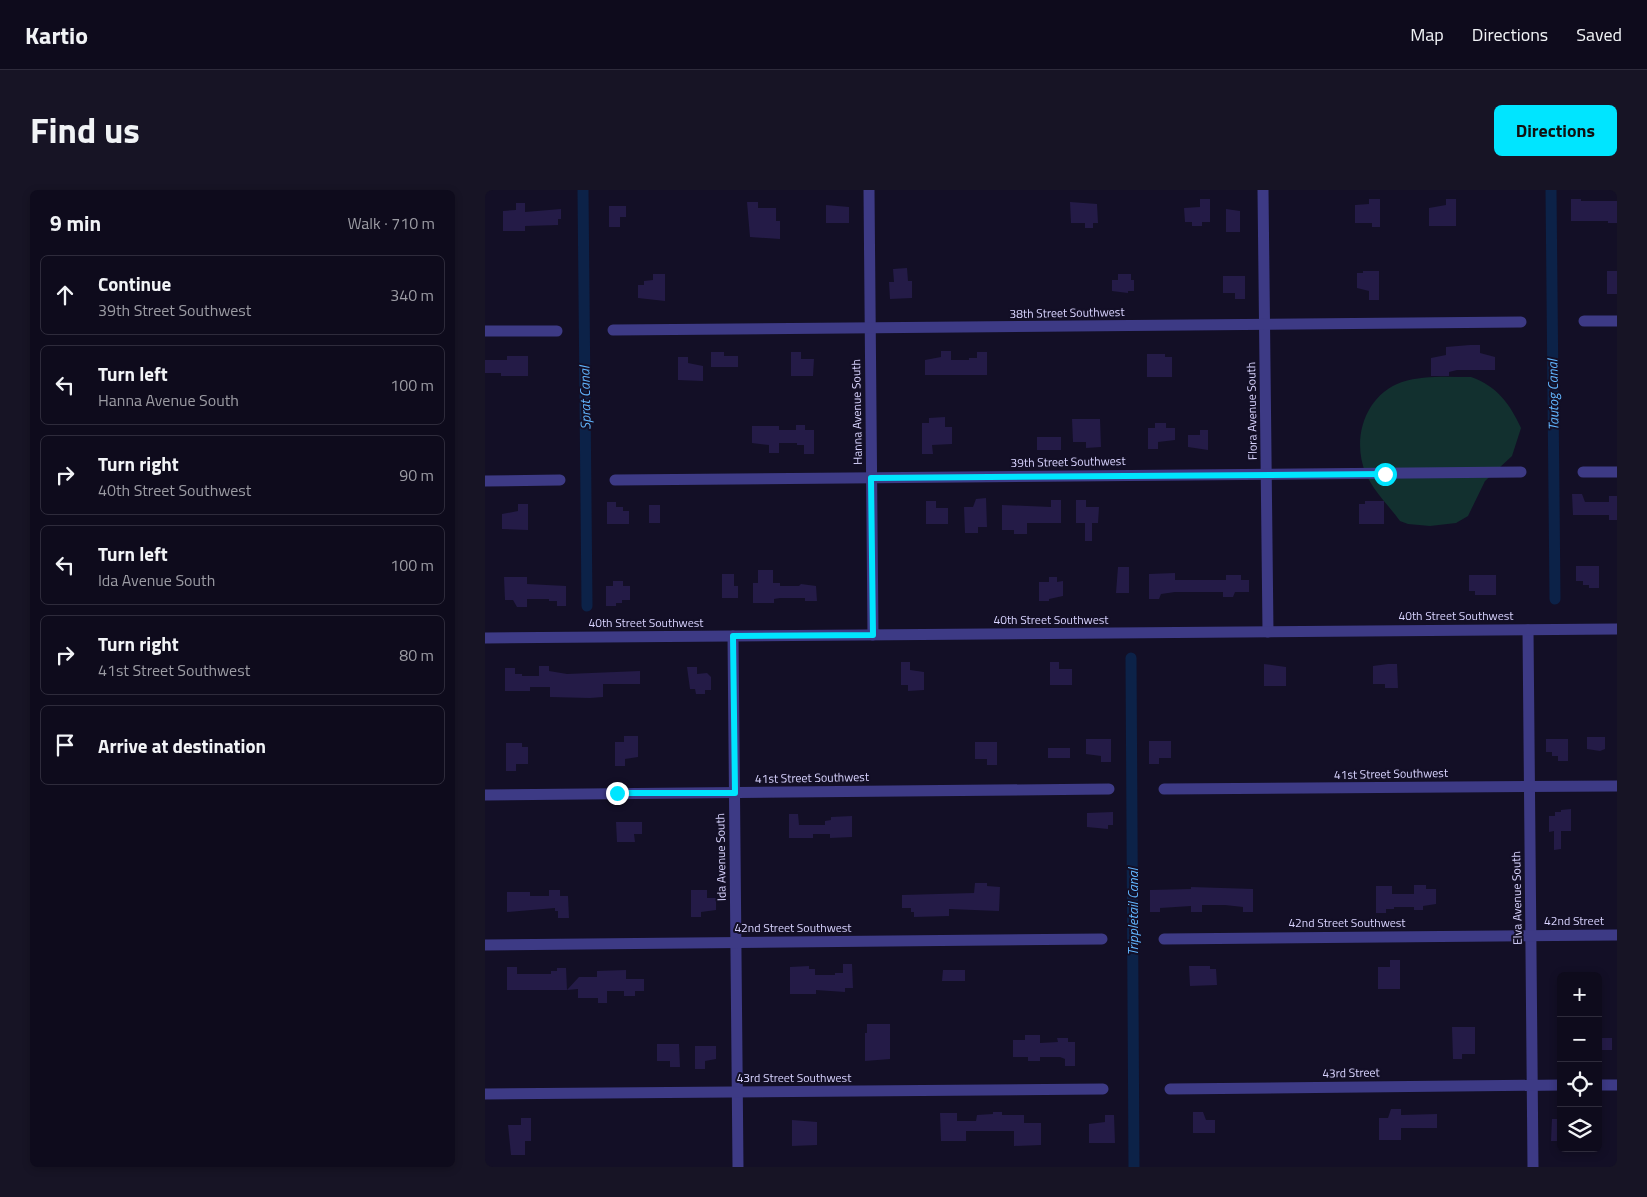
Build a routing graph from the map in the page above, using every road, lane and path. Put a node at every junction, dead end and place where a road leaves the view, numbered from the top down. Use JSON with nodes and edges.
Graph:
{"nodes":[{"id":1,"x":869,"y":190,"type":"edge"},
{"id":2,"x":1263,"y":190,"type":"edge"},
{"id":3,"x":1584,"y":321,"type":"dead end"},
{"id":4,"x":1617,"y":321,"type":"edge"},
{"id":5,"x":1521,"y":322,"type":"dead end"},
{"id":6,"x":1265,"y":324,"type":"junction"},
{"id":7,"x":870,"y":329,"type":"junction"},
{"id":8,"x":613,"y":330,"type":"dead end"},
{"id":9,"x":485,"y":331,"type":"edge"},
{"id":10,"x":557,"y":331,"type":"dead end"},
{"id":11,"x":1521,"y":472,"type":"dead end"},
{"id":12,"x":1583,"y":472,"type":"dead end"},
{"id":13,"x":1617,"y":472,"type":"edge"},
{"id":14,"x":1266,"y":474,"type":"junction"},
{"id":15,"x":871,"y":478,"type":"junction"},
{"id":16,"x":560,"y":480,"type":"dead end"},
{"id":17,"x":615,"y":480,"type":"dead end"},
{"id":18,"x":485,"y":481,"type":"edge"},
{"id":19,"x":1617,"y":629,"type":"edge"},
{"id":20,"x":1528,"y":630,"type":"junction"},
{"id":21,"x":1268,"y":632,"type":"junction"},
{"id":22,"x":873,"y":635,"type":"junction"},
{"id":23,"x":733,"y":636,"type":"junction"},
{"id":24,"x":485,"y":638,"type":"edge"},
{"id":25,"x":1529,"y":786,"type":"junction"},
{"id":26,"x":1617,"y":786,"type":"edge"},
{"id":27,"x":1109,"y":789,"type":"dead end"},
{"id":28,"x":1164,"y":789,"type":"dead end"},
{"id":29,"x":735,"y":793,"type":"junction"},
{"id":30,"x":485,"y":795,"type":"edge"},
{"id":31,"x":1531,"y":935,"type":"junction"},
{"id":32,"x":1617,"y":935,"type":"edge"},
{"id":33,"x":1102,"y":939,"type":"dead end"},
{"id":34,"x":1164,"y":939,"type":"dead end"},
{"id":35,"x":736,"y":942,"type":"junction"},
{"id":36,"x":485,"y":945,"type":"edge"},
{"id":37,"x":1532,"y":1085,"type":"junction"},
{"id":38,"x":1557,"y":1085,"type":"edge"},
{"id":39,"x":1602,"y":1085,"type":"edge"},
{"id":40,"x":1617,"y":1085,"type":"edge"},
{"id":41,"x":1103,"y":1089,"type":"dead end"},
{"id":42,"x":1169,"y":1089,"type":"dead end"},
{"id":43,"x":737,"y":1092,"type":"junction"},
{"id":44,"x":485,"y":1094,"type":"edge"},
{"id":45,"x":738,"y":1167,"type":"edge"},
{"id":46,"x":1533,"y":1167,"type":"edge"}],
"edges":[{"from":1,"to":7,"type":"street","name":"Hanna Avenue South"},
{"from":2,"to":6,"type":"street","name":"Flora Avenue South"},
{"from":3,"to":4,"type":"street"},
{"from":5,"to":6,"type":"street","name":"38th Street Southwest"},
{"from":6,"to":7,"type":"street","name":"38th Street Southwest"},
{"from":6,"to":14,"type":"street","name":"Flora Avenue South"},
{"from":7,"to":8,"type":"street","name":"38th Street Southwest"},
{"from":7,"to":15,"type":"street","name":"Hanna Avenue South"},
{"from":9,"to":10,"type":"street"},
{"from":11,"to":14,"type":"street","name":"39th Street Southwest"},
{"from":12,"to":13,"type":"street"},
{"from":14,"to":15,"type":"street","name":"39th Street Southwest"},
{"from":14,"to":21,"type":"street","name":"Flora Avenue South"},
{"from":15,"to":17,"type":"street","name":"39th Street Southwest"},
{"from":15,"to":22,"type":"street","name":"Hanna Avenue South"},
{"from":16,"to":18,"type":"street"},
{"from":19,"to":20,"type":"street","name":"40th Street Southwest"},
{"from":20,"to":21,"type":"street","name":"40th Street Southwest"},
{"from":20,"to":25,"type":"street","name":"Elva Avenue South"},
{"from":21,"to":22,"type":"street","name":"40th Street Southwest"},
{"from":22,"to":23,"type":"street","name":"40th Street Southwest"},
{"from":23,"to":24,"type":"street","name":"40th Street Southwest"},
{"from":23,"to":29,"type":"street","name":"Ida Avenue South"},
{"from":25,"to":26,"type":"street","name":"41st Street Southwest"},
{"from":25,"to":28,"type":"street","name":"41st Street Southwest"},
{"from":25,"to":31,"type":"street","name":"Elva Avenue South"},
{"from":27,"to":29,"type":"street","name":"41st Street Southwest"},
{"from":29,"to":30,"type":"street","name":"41st Street Southwest"},
{"from":29,"to":35,"type":"street","name":"Ida Avenue South"},
{"from":31,"to":32,"type":"street","name":"42nd Street"},
{"from":31,"to":34,"type":"street","name":"42nd Street Southwest"},
{"from":31,"to":37,"type":"street","name":"Elva Avenue South"},
{"from":33,"to":35,"type":"street","name":"42nd Street Southwest"},
{"from":35,"to":36,"type":"street","name":"42nd Street Southwest"},
{"from":35,"to":43,"type":"street","name":"Ida Avenue South"},
{"from":37,"to":38,"type":"street"},
{"from":37,"to":42,"type":"street","name":"43rd Street"},
{"from":37,"to":46,"type":"street","name":"Elva Avenue South"},
{"from":39,"to":40,"type":"street"},
{"from":41,"to":43,"type":"street","name":"43rd Street Southwest"},
{"from":43,"to":44,"type":"street","name":"43rd Street Southwest"},
{"from":43,"to":45,"type":"street","name":"Ida Avenue South"}]}
